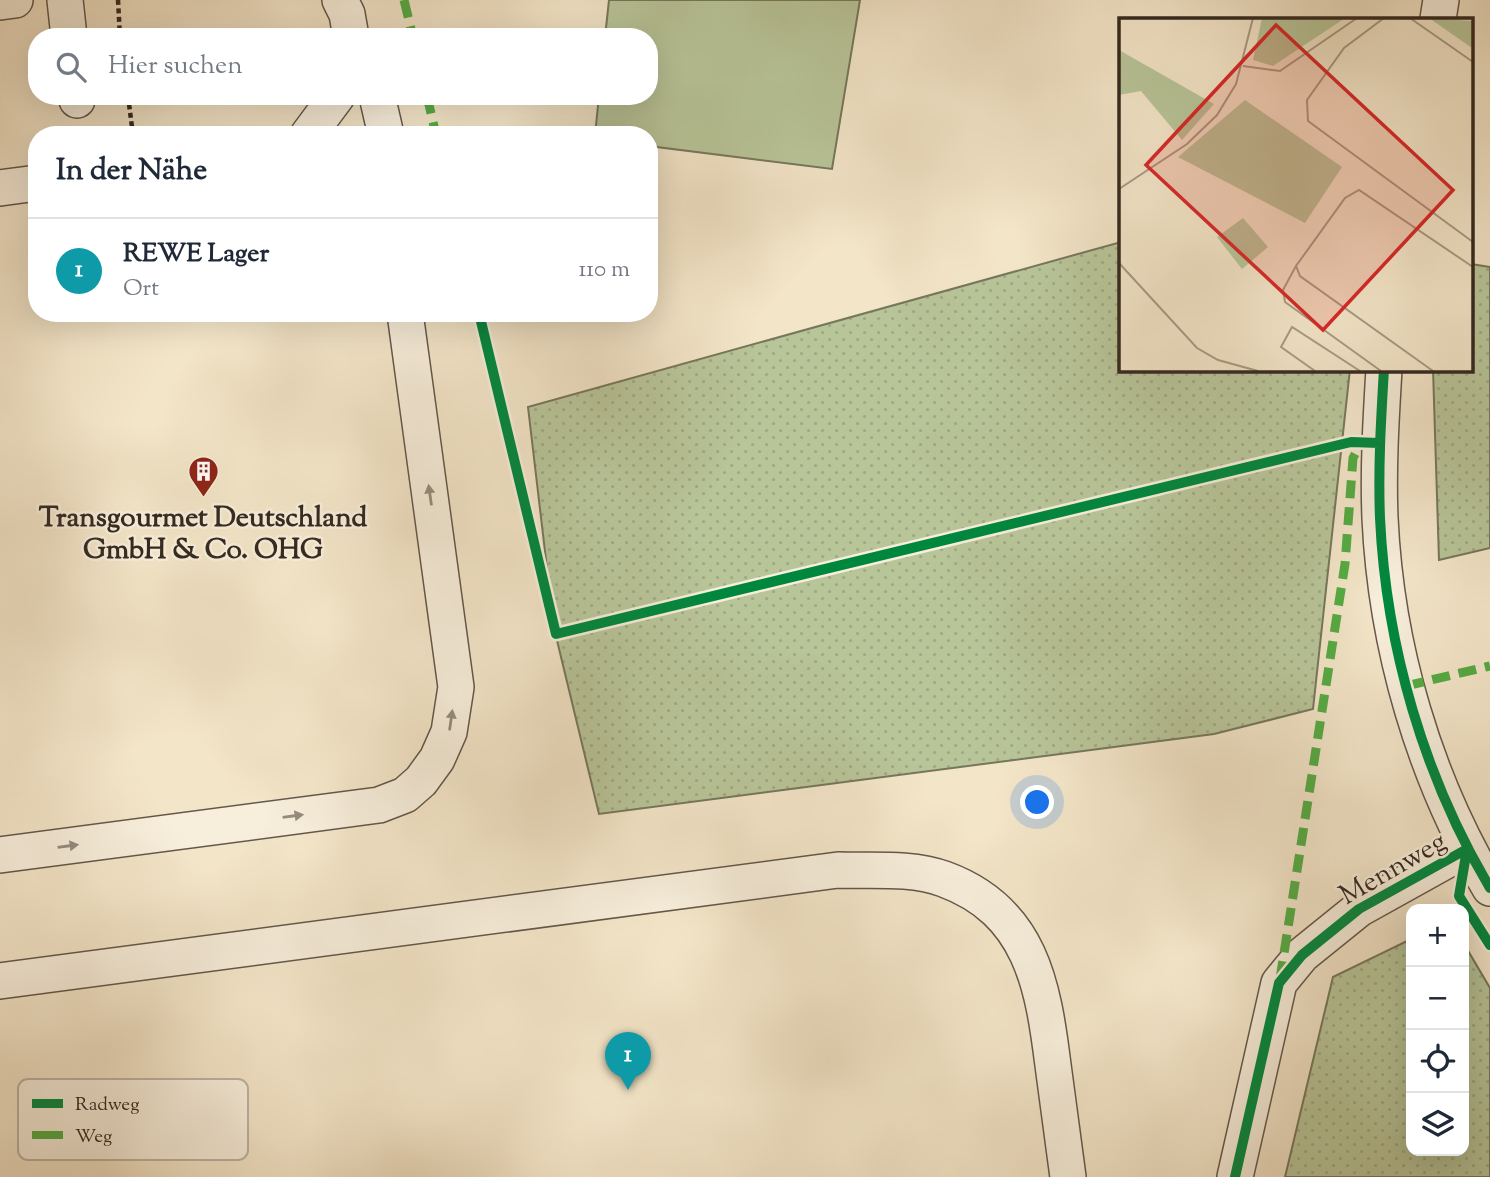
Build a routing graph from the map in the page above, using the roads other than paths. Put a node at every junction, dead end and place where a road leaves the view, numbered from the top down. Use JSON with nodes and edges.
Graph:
{"nodes":[{"id":1,"x":15,"y":0,"type":"edge"},
{"id":2,"x":65,"y":0,"type":"edge"},
{"id":3,"x":340,"y":0,"type":"edge"},
{"id":4,"x":1441,"y":0,"type":"edge"},
{"id":5,"x":0,"y":2,"type":"edge"},
{"id":6,"x":1438,"y":18,"type":"edge"},
{"id":7,"x":68,"y":28,"type":"edge"},
{"id":8,"x":349,"y":28,"type":"edge"},
{"id":9,"x":330,"y":105,"type":"edge"},
{"id":10,"x":379,"y":105,"type":"edge"},
{"id":11,"x":315,"y":126,"type":"edge"},
{"id":12,"x":384,"y":126,"type":"edge"},
{"id":13,"x":28,"y":184,"type":"edge"},
{"id":14,"x":0,"y":188,"type":"edge"},
{"id":15,"x":406,"y":322,"type":"edge"},
{"id":16,"x":1384,"y":371,"type":"edge"},
{"id":17,"x":1467,"y":849,"type":"junction"},
{"id":18,"x":0,"y":855,"type":"edge"},
{"id":19,"x":1490,"y":888,"type":"edge"},
{"id":20,"x":0,"y":981,"type":"edge"},
{"id":21,"x":1068,"y":1177,"type":"edge"},
{"id":22,"x":1235,"y":1177,"type":"edge"}],
"edges":[{"from":1,"to":5,"type":"street"},
{"from":2,"to":7,"type":"street"},
{"from":3,"to":8,"type":"street"},
{"from":4,"to":6,"type":"street"},
{"from":9,"to":11,"type":"street"},
{"from":10,"to":12,"type":"street"},
{"from":13,"to":14,"type":"street"},
{"from":18,"to":15,"type":"street","one_way":true},
{"from":16,"to":17,"type":"street","name":"Mennweg"},
{"from":17,"to":19,"type":"street"},
{"from":17,"to":22,"type":"street","name":"Mennweg"},
{"from":20,"to":21,"type":"street"}]}
